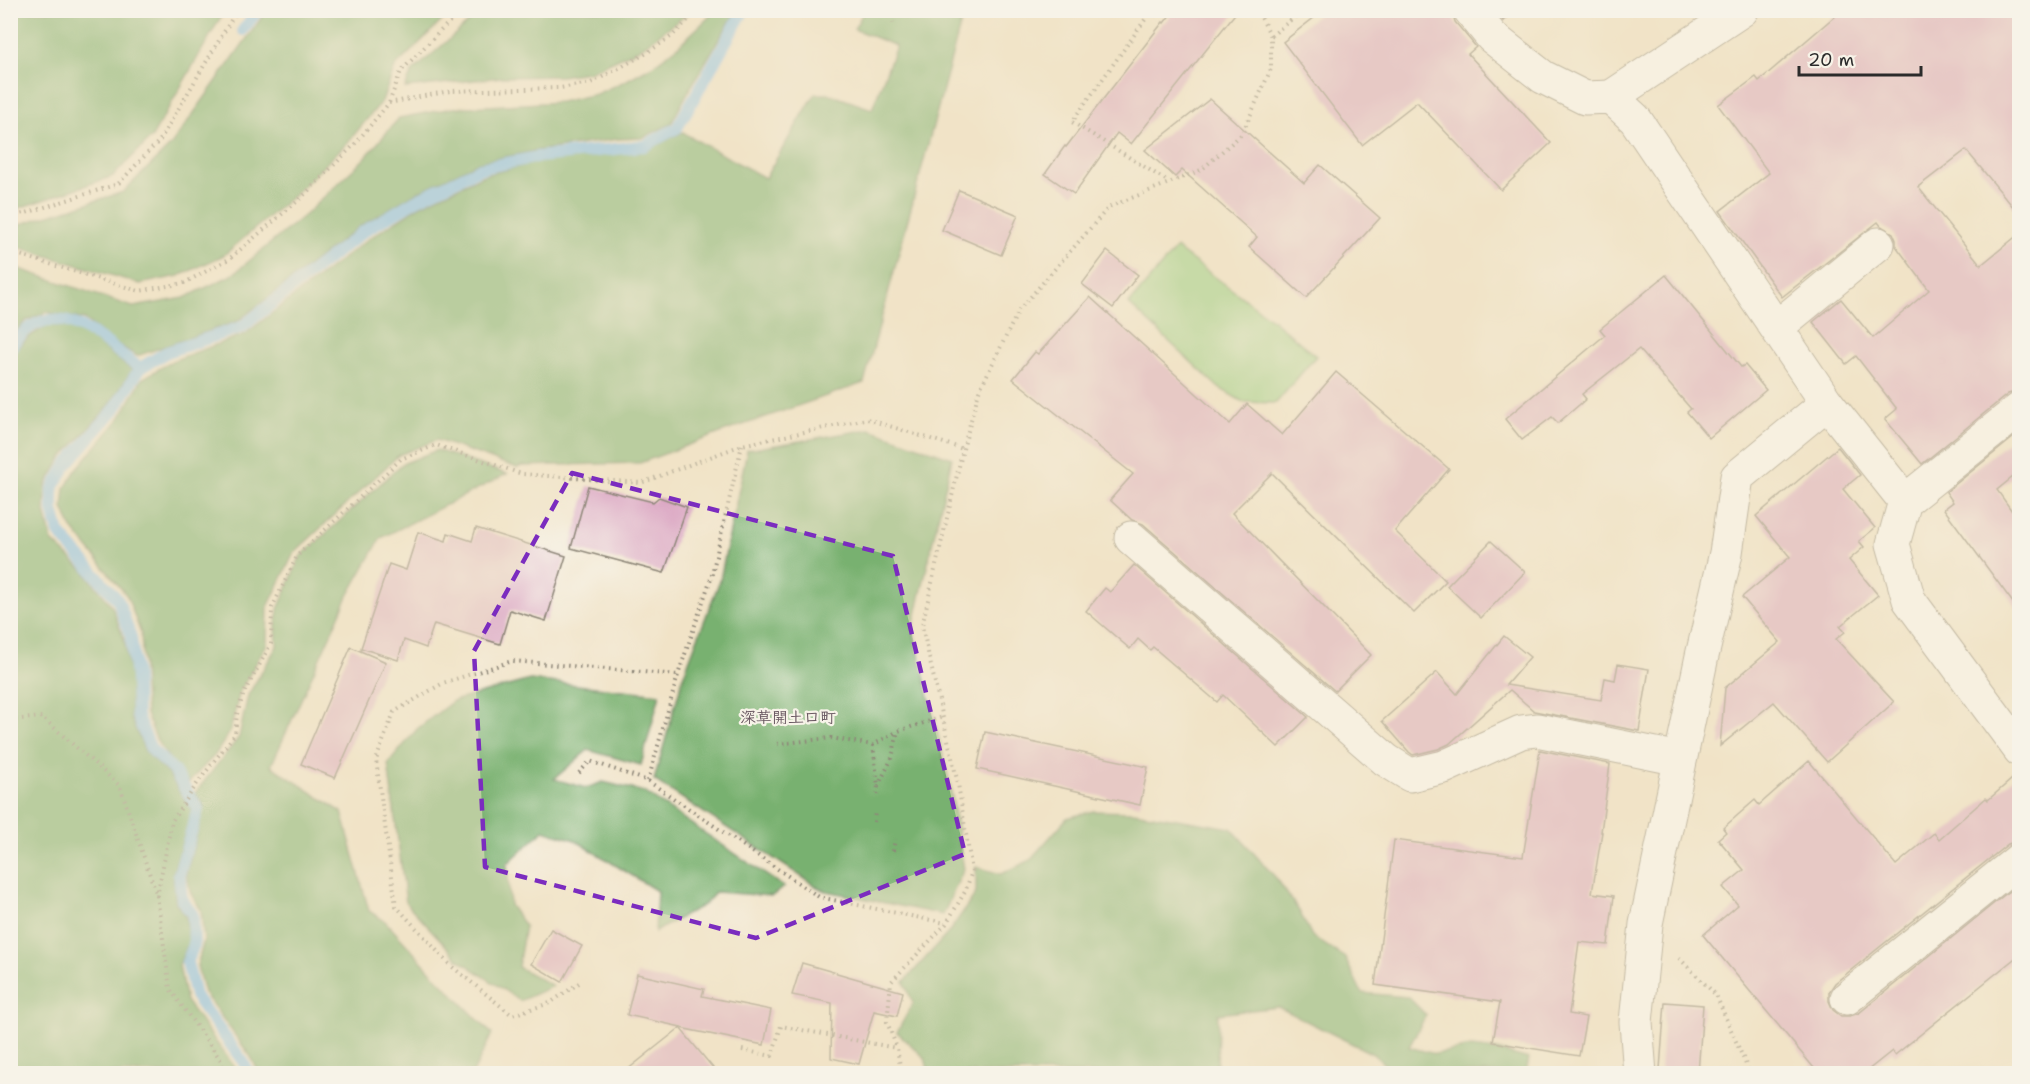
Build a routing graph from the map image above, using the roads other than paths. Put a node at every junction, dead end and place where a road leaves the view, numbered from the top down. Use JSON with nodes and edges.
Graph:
{"nodes":[{"id":1,"x":1470,"y":10,"type":"edge"},
{"id":2,"x":1742,"y":10,"type":"edge"},
{"id":3,"x":1611,"y":97,"type":"junction"},
{"id":4,"x":1878,"y":244,"type":"dead end"},
{"id":5,"x":1777,"y":327,"type":"junction"},
{"id":6,"x":1827,"y":403,"type":"junction"},
{"id":7,"x":2019,"y":409,"type":"edge"},
{"id":8,"x":1905,"y":501,"type":"junction"},
{"id":9,"x":1131,"y":538,"type":"dead end"},
{"id":10,"x":2019,"y":750,"type":"edge"},
{"id":11,"x":1680,"y":759,"type":"junction"},
{"id":12,"x":2019,"y":859,"type":"edge"},
{"id":13,"x":1847,"y":998,"type":"dead end"},
{"id":14,"x":1640,"y":1074,"type":"edge"}],
"edges":[{"from":1,"to":3,"type":"street"},
{"from":2,"to":3,"type":"street"},
{"from":3,"to":5,"type":"street"},
{"from":4,"to":5,"type":"street"},
{"from":5,"to":6,"type":"street"},
{"from":6,"to":8,"type":"street"},
{"from":6,"to":11,"type":"street"},
{"from":7,"to":8,"type":"street"},
{"from":8,"to":10,"type":"street"},
{"from":9,"to":11,"type":"street"},
{"from":11,"to":14,"type":"street"},
{"from":12,"to":13,"type":"street"}]}
